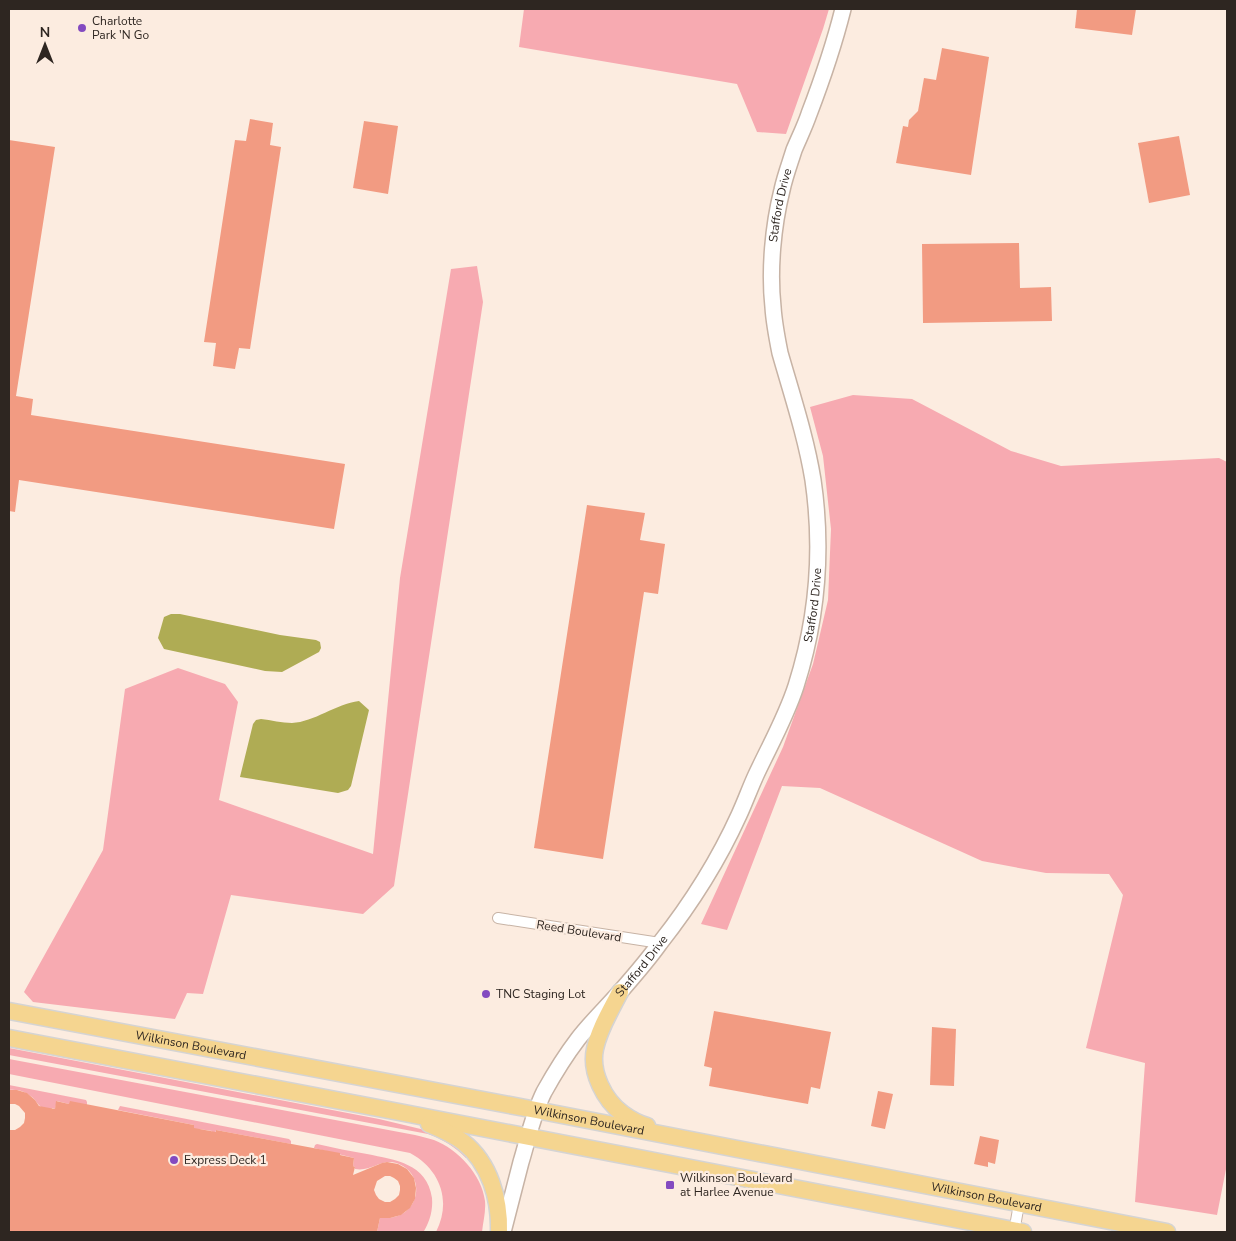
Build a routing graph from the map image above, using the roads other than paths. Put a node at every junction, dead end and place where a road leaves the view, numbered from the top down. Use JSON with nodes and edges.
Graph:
{"nodes":[{"id":1,"x":843,"y":9,"type":"edge"},
{"id":2,"x":498,"y":918,"type":"dead end"},
{"id":3,"x":660,"y":944,"type":"junction"},
{"id":4,"x":620,"y":992,"type":"junction"},
{"id":5,"x":9,"y":1010,"type":"edge"},
{"id":6,"x":66,"y":1022,"type":"junction"},
{"id":7,"x":9,"y":1038,"type":"edge"},
{"id":8,"x":62,"y":1048,"type":"junction"},
{"id":9,"x":536,"y":1110,"type":"junction"},
{"id":10,"x":399,"y":1112,"type":"junction"},
{"id":11,"x":528,"y":1137,"type":"junction"},
{"id":12,"x":682,"y":1139,"type":"junction"},
{"id":13,"x":1019,"y":1204,"type":"junction"},
{"id":14,"x":499,"y":1232,"type":"edge"},
{"id":15,"x":503,"y":1232,"type":"edge"},
{"id":16,"x":1017,"y":1232,"type":"edge"},
{"id":17,"x":1167,"y":1232,"type":"edge"}],
"edges":[{"from":1,"to":3,"type":"street","name":"Stafford Drive"},
{"from":2,"to":3,"type":"street","name":"Reed Boulevard"},
{"from":3,"to":4,"type":"street","name":"Stafford Drive"},
{"from":4,"to":9,"type":"street","name":"Stafford Drive"},
{"from":4,"to":12,"type":"main road"},
{"from":5,"to":6,"type":"main road","name":"Wilkinson Boulevard"},
{"from":6,"to":8,"type":"main road"},
{"from":6,"to":9,"type":"main road","name":"Wilkinson Boulevard"},
{"from":7,"to":8,"type":"main road"},
{"from":8,"to":10,"type":"main road"},
{"from":9,"to":11,"type":"street","name":"Stafford Drive"},
{"from":9,"to":12,"type":"main road","name":"Wilkinson Boulevard"},
{"from":10,"to":11,"type":"main road"},
{"from":10,"to":14,"type":"main road"},
{"from":11,"to":15,"type":"street","name":"Stafford Drive"},
{"from":11,"to":16,"type":"main road"},
{"from":12,"to":13,"type":"main road","name":"Wilkinson Boulevard"},
{"from":13,"to":16,"type":"street"},
{"from":13,"to":17,"type":"main road","name":"Wilkinson Boulevard"}]}
